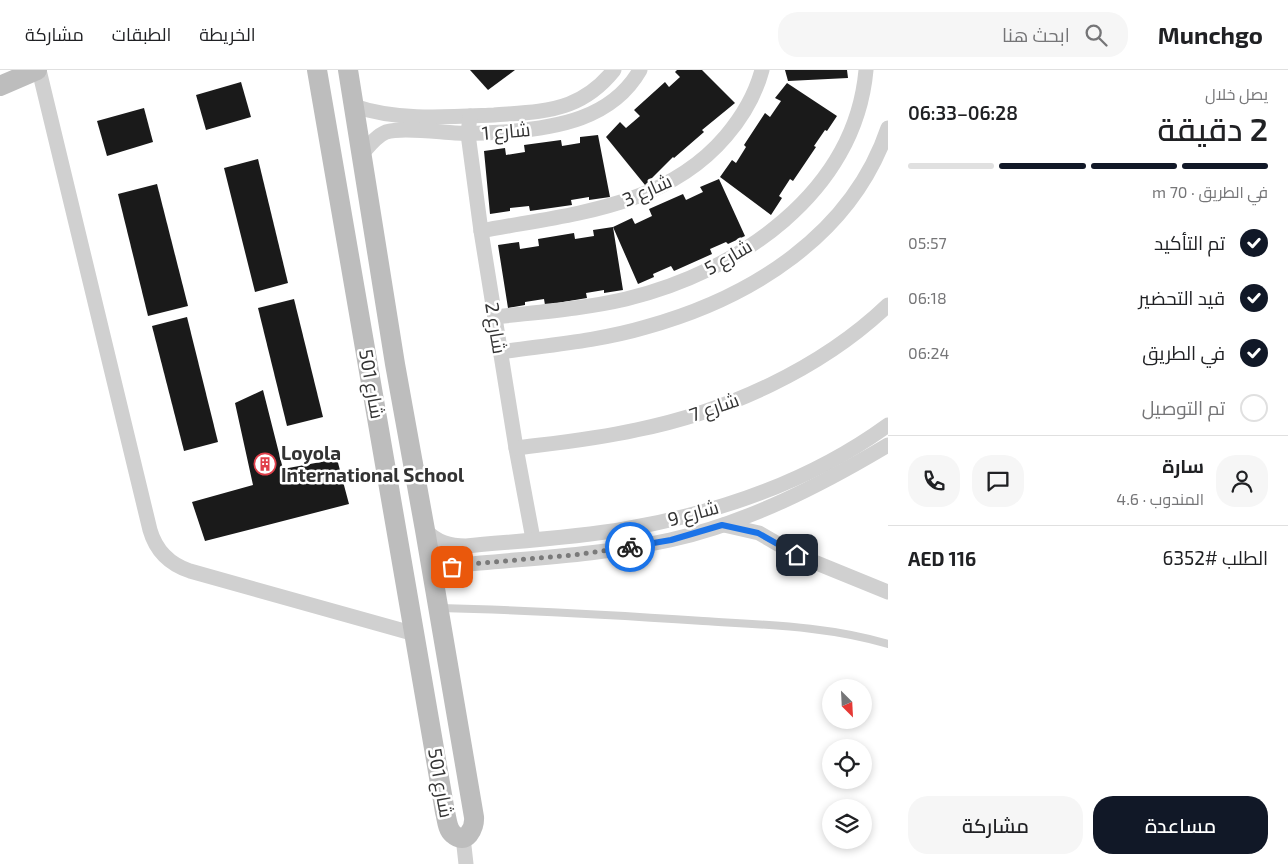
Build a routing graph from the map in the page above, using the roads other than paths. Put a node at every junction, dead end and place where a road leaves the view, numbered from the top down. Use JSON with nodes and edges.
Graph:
{"nodes":[{"id":1,"x":38,"y":70,"type":"edge"},
{"id":2,"x":317,"y":70,"type":"edge"},
{"id":3,"x":348,"y":70,"type":"edge"},
{"id":4,"x":614,"y":70,"type":"edge"},
{"id":5,"x":640,"y":70,"type":"edge"},
{"id":6,"x":762,"y":70,"type":"edge"},
{"id":7,"x":866,"y":70,"type":"edge"},
{"id":8,"x":0,"y":86,"type":"edge"},
{"id":9,"x":354,"y":106,"type":"junction"},
{"id":10,"x":470,"y":116,"type":"junction"},
{"id":11,"x":888,"y":128,"type":"edge"},
{"id":12,"x":468,"y":134,"type":"junction"},
{"id":13,"x":361,"y":155,"type":"junction"},
{"id":14,"x":481,"y":231,"type":"junction"},
{"id":15,"x":888,"y":305,"type":"edge"},
{"id":16,"x":495,"y":317,"type":"junction"},
{"id":17,"x":500,"y":352,"type":"junction"},
{"id":18,"x":888,"y":425,"type":"edge"},
{"id":19,"x":888,"y":445,"type":"edge"},
{"id":20,"x":516,"y":448,"type":"junction"},
{"id":21,"x":754,"y":495,"type":"junction"},
{"id":22,"x":760,"y":511,"type":"junction"},
{"id":23,"x":722,"y":525,"type":"junction"},
{"id":24,"x":425,"y":530,"type":"junction"},
{"id":25,"x":770,"y":538,"type":"junction"},
{"id":26,"x":533,"y":539,"type":"junction"},
{"id":27,"x":434,"y":582,"type":"junction"},
{"id":28,"x":888,"y":592,"type":"edge"},
{"id":29,"x":438,"y":608,"type":"junction"},
{"id":30,"x":415,"y":634,"type":"junction"},
{"id":31,"x":888,"y":644,"type":"edge"},
{"id":32,"x":463,"y":837,"type":"junction"},
{"id":33,"x":466,"y":864,"type":"edge"}],
"edges":[{"from":1,"to":8,"type":"street"},
{"from":1,"to":30,"type":"street"},
{"from":2,"to":30,"type":"street","name":"شارع 501"},
{"from":3,"to":9,"type":"street","name":"شارع 501"},
{"from":4,"to":10,"type":"street","name":"شارع 1"},
{"from":5,"to":12,"type":"street","name":"شارع 1"},
{"from":6,"to":14,"type":"street","name":"شارع 3"},
{"from":7,"to":16,"type":"street","name":"شارع 5"},
{"from":9,"to":10,"type":"street","name":"شارع 1"},
{"from":9,"to":13,"type":"street","name":"شارع 501"},
{"from":10,"to":12,"type":"street","name":"شارع 2"},
{"from":11,"to":17,"type":"street","name":"شارع 5"},
{"from":12,"to":13,"type":"street","name":"شارع 1"},
{"from":12,"to":14,"type":"street","name":"شارع 2"},
{"from":13,"to":24,"type":"street","name":"شارع 501"},
{"from":14,"to":16,"type":"street","name":"شارع 2"},
{"from":15,"to":20,"type":"street","name":"شارع 7"},
{"from":16,"to":17,"type":"street","name":"شارع 2"},
{"from":17,"to":20,"type":"street","name":"شارع 2"},
{"from":18,"to":21,"type":"street","name":"شارع 9"},
{"from":19,"to":22,"type":"street","name":"شارع 9"},
{"from":20,"to":26,"type":"street","name":"شارع 2"},
{"from":21,"to":22,"type":"street"},
{"from":21,"to":26,"type":"street","name":"شارع 9"},
{"from":22,"to":23,"type":"street","name":"شارع 9"},
{"from":22,"to":25,"type":"street"},
{"from":23,"to":25,"type":"street"},
{"from":23,"to":27,"type":"street","name":"شارع 9"},
{"from":24,"to":26,"type":"street","name":"شارع 9"},
{"from":24,"to":27,"type":"street","name":"شارع 501"},
{"from":25,"to":28,"type":"street"},
{"from":27,"to":29,"type":"street","name":"شارع 501"},
{"from":29,"to":31,"type":"lane"},
{"from":29,"to":32,"type":"street","name":"شارع 501"},
{"from":30,"to":32,"type":"street","name":"شارع 501"},
{"from":32,"to":33,"type":"street","name":"شارع 501"}]}
